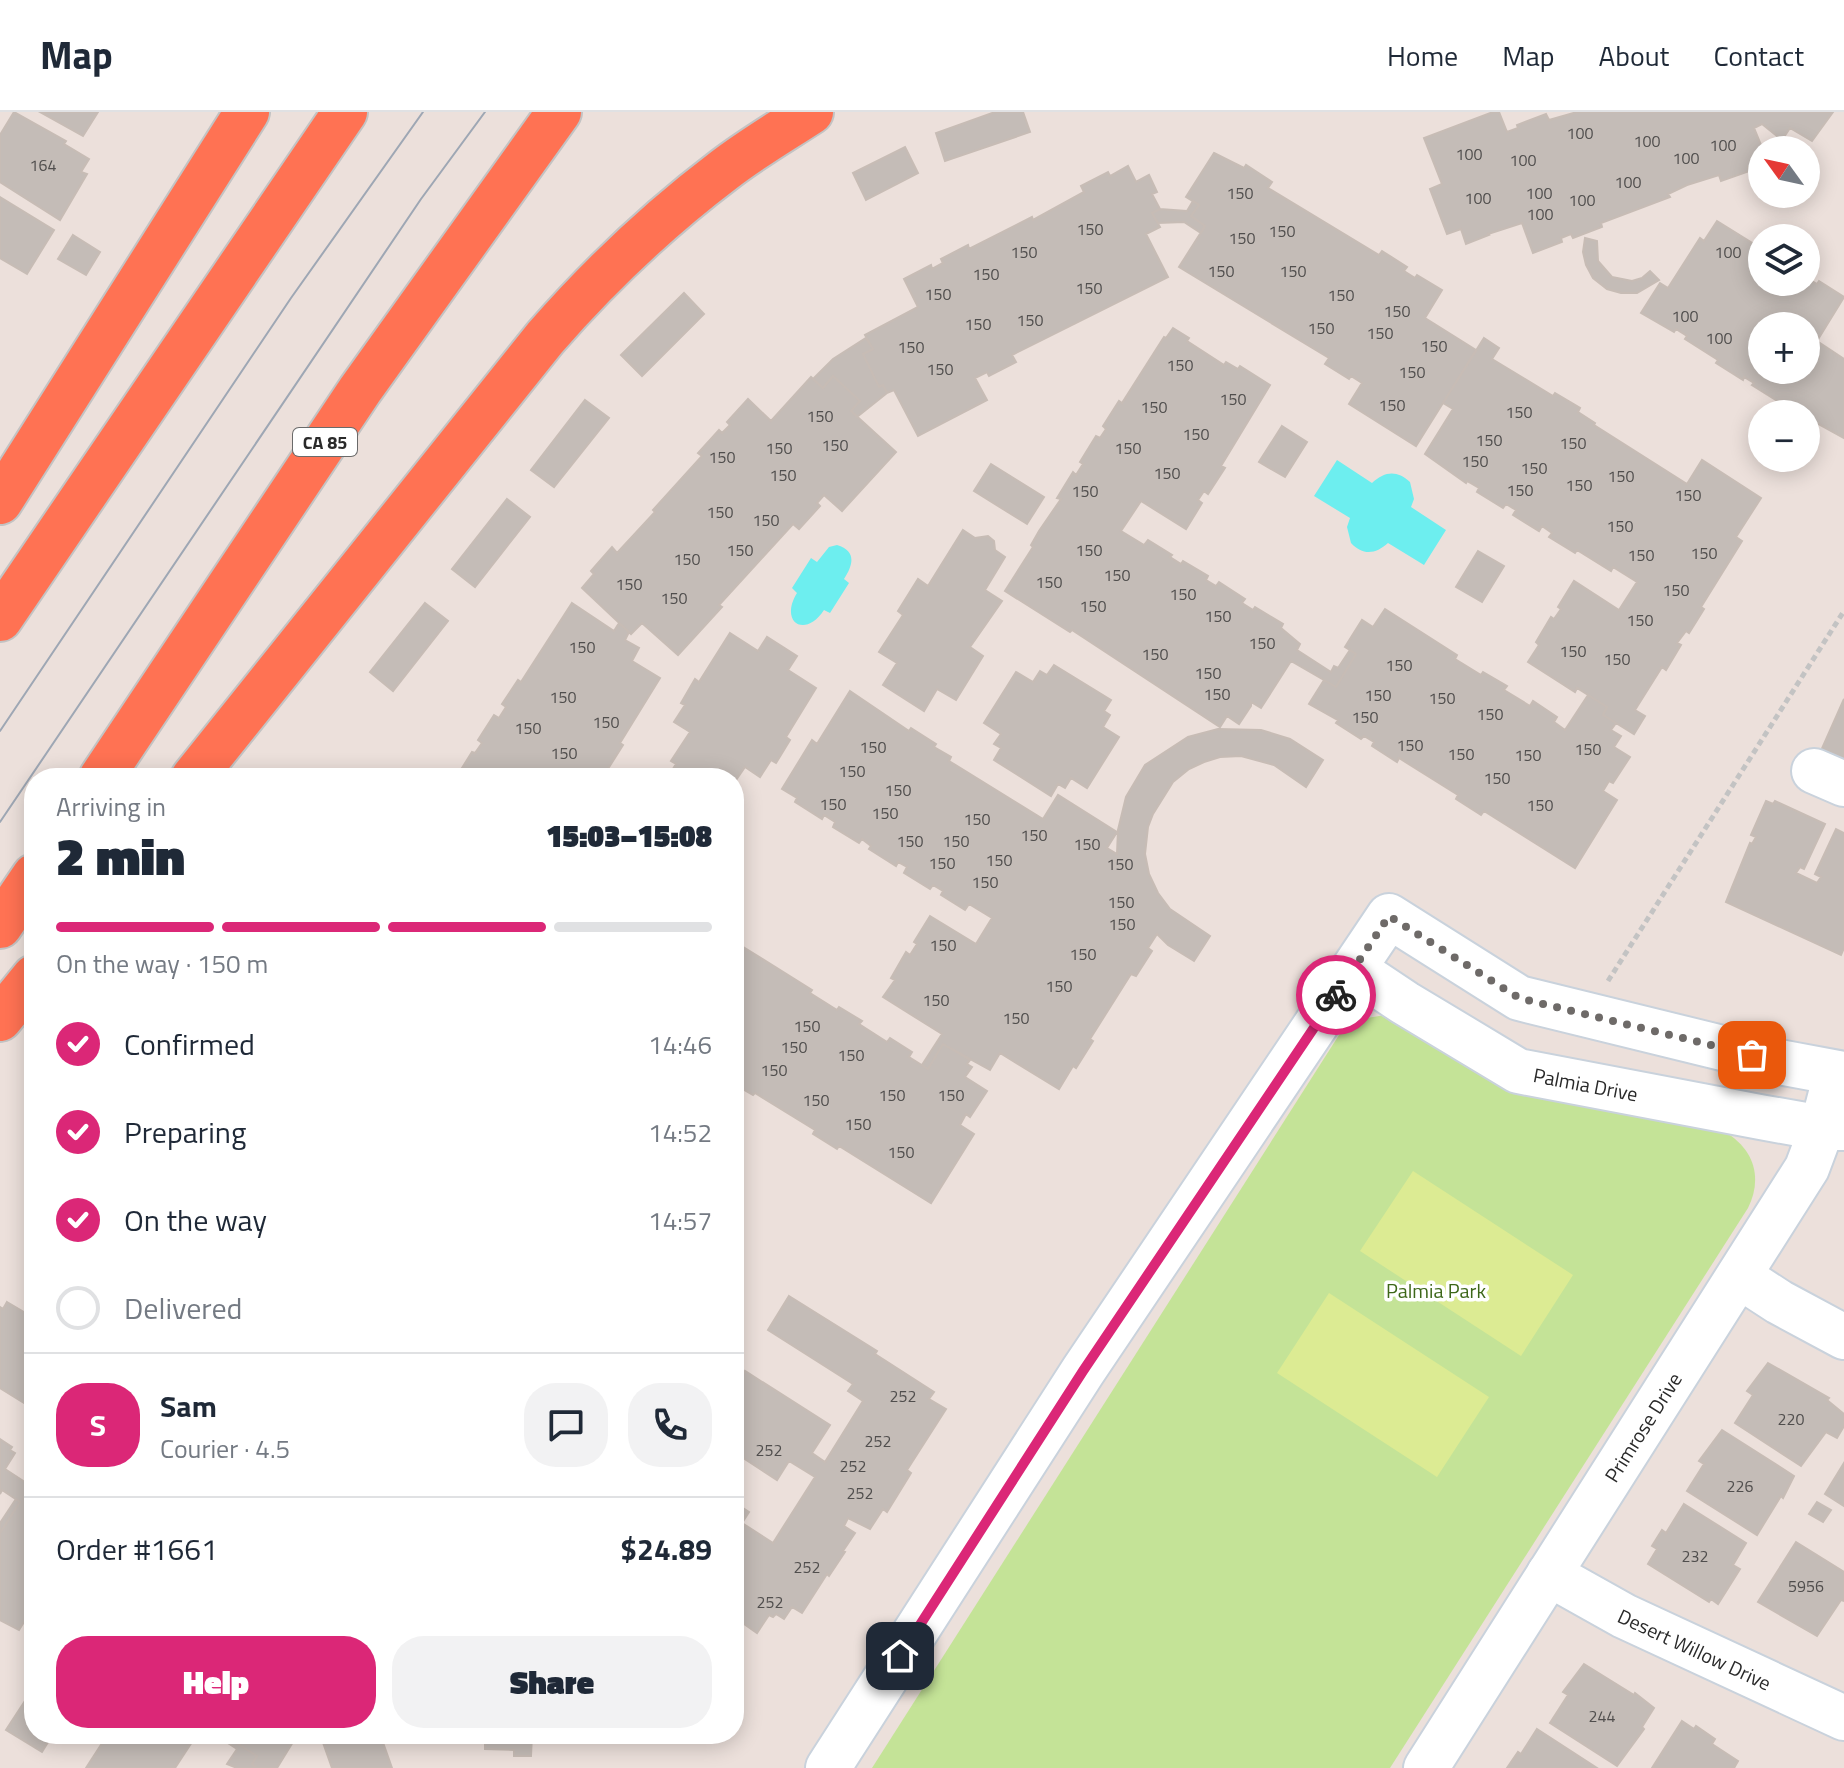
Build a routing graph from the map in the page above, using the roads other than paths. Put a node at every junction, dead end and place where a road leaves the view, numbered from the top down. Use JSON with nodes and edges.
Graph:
{"nodes":[{"id":1,"x":247,"y":112,"type":"edge"},
{"id":2,"x":345,"y":112,"type":"edge"},
{"id":3,"x":559,"y":112,"type":"edge"},
{"id":4,"x":811,"y":112,"type":"edge"},
{"id":5,"x":0,"y":502,"type":"edge"},
{"id":6,"x":0,"y":619,"type":"edge"},
{"id":7,"x":108,"y":768,"type":"edge"},
{"id":8,"x":201,"y":768,"type":"edge"},
{"id":9,"x":24,"y":891,"type":"edge"},
{"id":10,"x":0,"y":926,"type":"edge"},
{"id":11,"x":1354,"y":969,"type":"junction"},
{"id":12,"x":24,"y":989,"type":"edge"},
{"id":13,"x":0,"y":1019,"type":"edge"},
{"id":14,"x":1840,"y":1074,"type":"edge"},
{"id":15,"x":1833,"y":1128,"type":"edge"},
{"id":16,"x":1739,"y":1276,"type":"junction"},
{"id":17,"x":1844,"y":1337,"type":"edge"},
{"id":18,"x":1549,"y":1574,"type":"junction"},
{"id":19,"x":1844,"y":1718,"type":"edge"},
{"id":20,"x":828,"y":1768,"type":"edge"},
{"id":21,"x":1426,"y":1768,"type":"edge"}],
"edges":[{"from":1,"to":5,"type":"highway"},
{"from":2,"to":6,"type":"highway"},
{"from":3,"to":7,"type":"highway","number":"CA 85"},
{"from":4,"to":8,"type":"highway"},
{"from":9,"to":10,"type":"highway"},
{"from":11,"to":14,"type":"street"},
{"from":11,"to":15,"type":"street","name":"Palmia Drive"},
{"from":11,"to":20,"type":"street"},
{"from":12,"to":13,"type":"highway"},
{"from":14,"to":15,"type":"street","name":"Primrose Drive"},
{"from":15,"to":16,"type":"street","name":"Primrose Drive"},
{"from":16,"to":17,"type":"street"},
{"from":16,"to":18,"type":"street","name":"Primrose Drive"},
{"from":18,"to":19,"type":"street","name":"Desert Willow Drive"},
{"from":18,"to":21,"type":"street","name":"Primrose Drive"}]}
